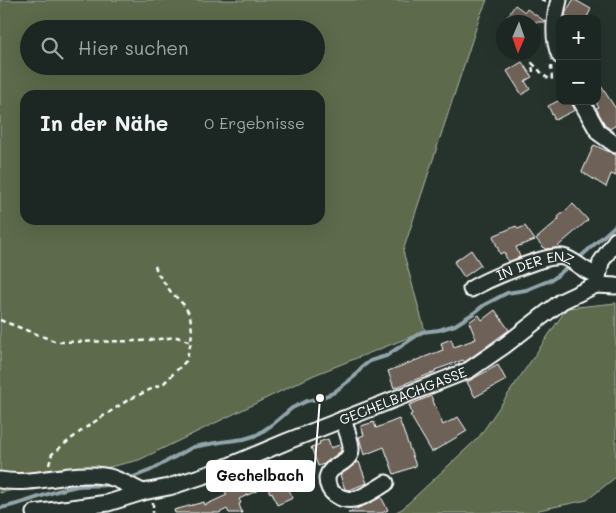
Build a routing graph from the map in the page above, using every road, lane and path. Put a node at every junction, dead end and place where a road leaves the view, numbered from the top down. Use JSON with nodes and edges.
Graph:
{"nodes":[{"id":1,"x":559,"y":0,"type":"edge"},
{"id":2,"x":556,"y":43,"type":"edge"},
{"id":3,"x":583,"y":105,"type":"edge"},
{"id":4,"x":616,"y":146,"type":"edge"},
{"id":5,"x":616,"y":240,"type":"edge"},
{"id":6,"x":156,"y":266,"type":"dead end"},
{"id":7,"x":597,"y":280,"type":"junction"},
{"id":8,"x":616,"y":286,"type":"edge"},
{"id":9,"x":470,"y":288,"type":"dead end"},
{"id":10,"x":0,"y":320,"type":"edge"},
{"id":11,"x":191,"y":342,"type":"junction"},
{"id":12,"x":343,"y":419,"type":"junction"},
{"id":13,"x":0,"y":480,"type":"edge"},
{"id":14,"x":46,"y":480,"type":"junction"},
{"id":15,"x":386,"y":484,"type":"dead end"},
{"id":16,"x":143,"y":492,"type":"junction"},
{"id":17,"x":34,"y":513,"type":"edge"}],
"edges":[{"from":1,"to":2,"type":"street"},
{"from":3,"to":4,"type":"street"},
{"from":5,"to":7,"type":"street"},
{"from":6,"to":11,"type":"path"},
{"from":7,"to":8,"type":"street","name":"GECHELBACHGASSE"},
{"from":7,"to":9,"type":"street","name":"IN DER ENZ"},
{"from":7,"to":12,"type":"street","name":"GECHELBACHGASSE"},
{"from":10,"to":11,"type":"path"},
{"from":11,"to":14,"type":"path"},
{"from":12,"to":15,"type":"street"},
{"from":12,"to":16,"type":"street","name":"GECHELBACHGASSE"},
{"from":13,"to":14,"type":"street"},
{"from":14,"to":16,"type":"street"},
{"from":16,"to":17,"type":"street","name":"GECHELBACHGASSE"}]}
